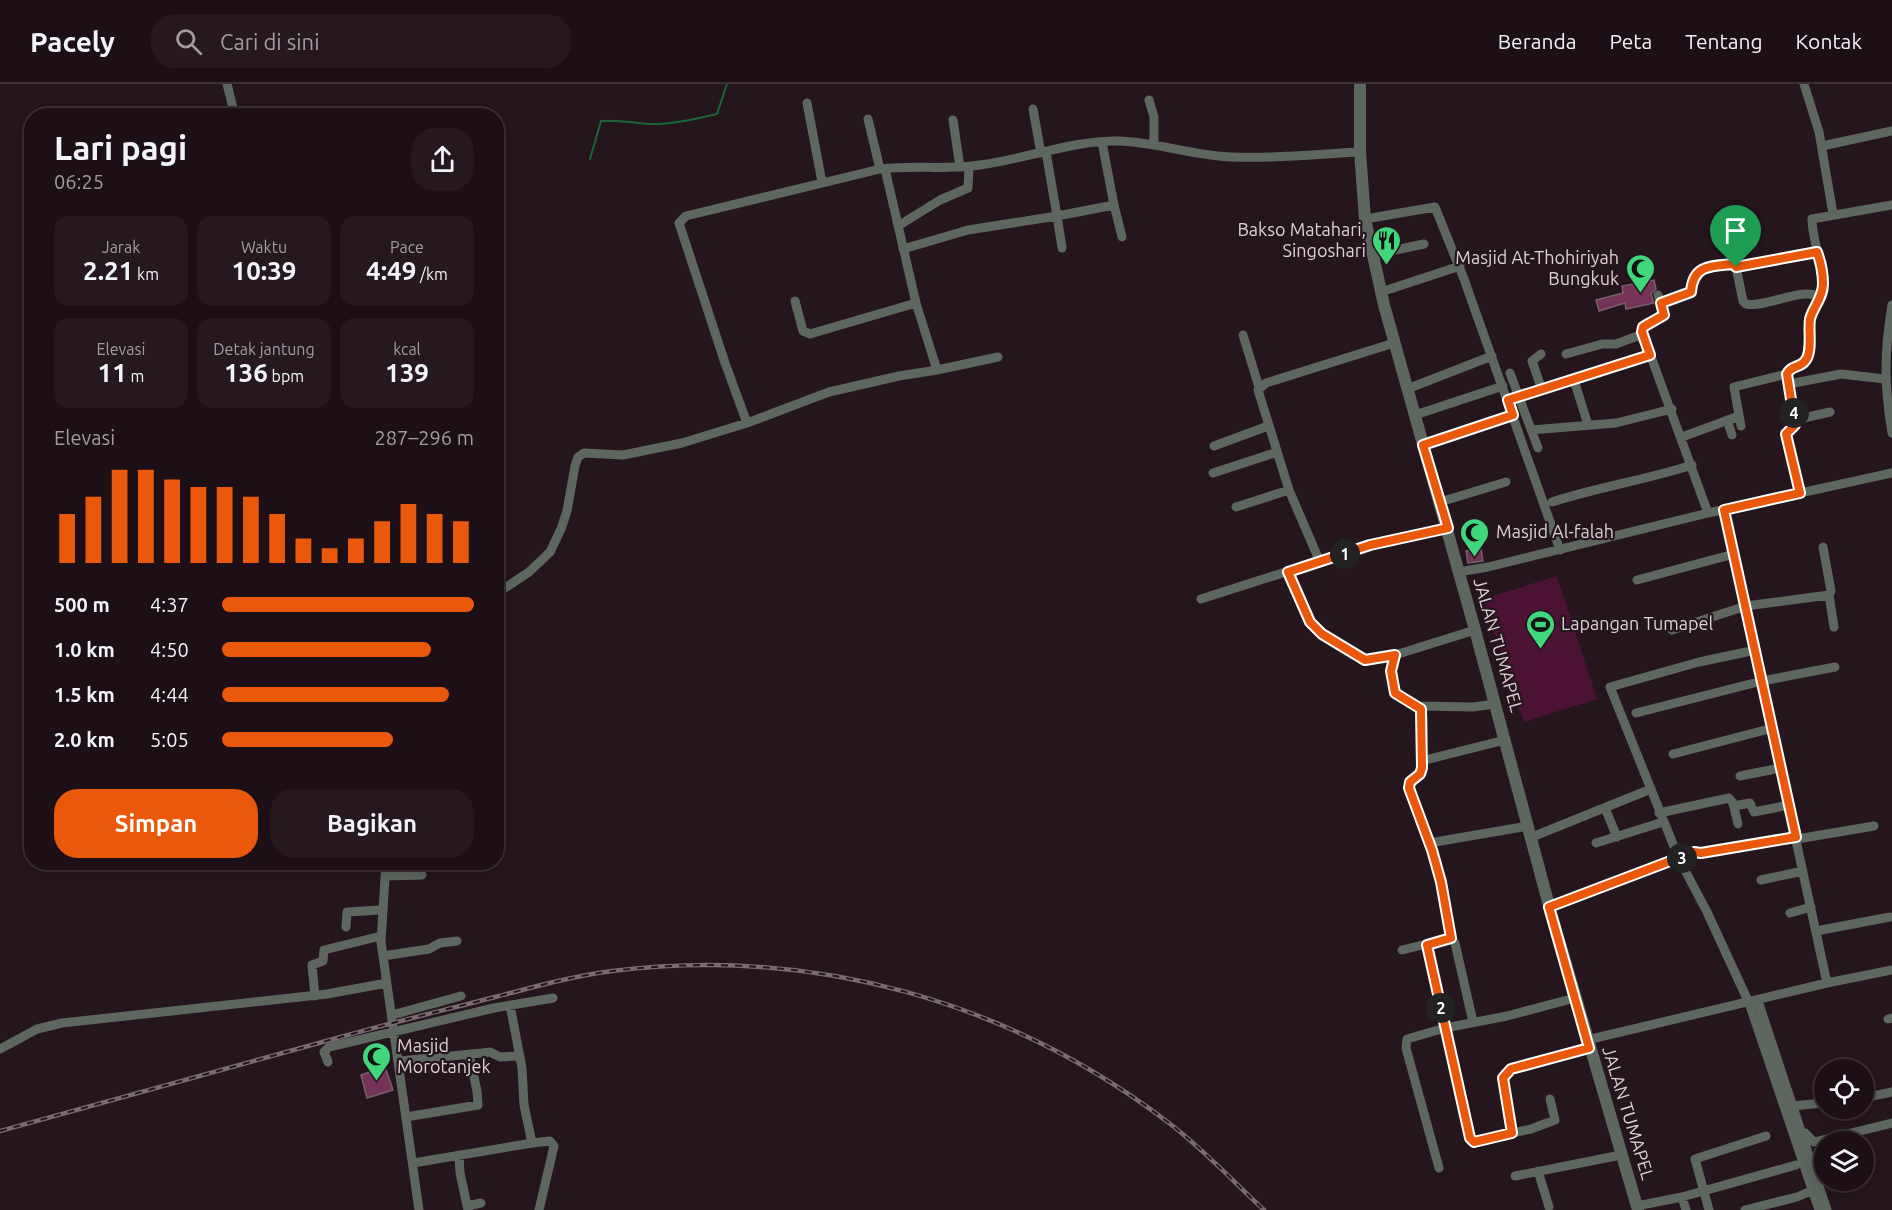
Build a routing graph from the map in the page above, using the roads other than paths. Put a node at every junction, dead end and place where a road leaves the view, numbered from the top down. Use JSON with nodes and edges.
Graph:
{"nodes":[{"id":1,"x":227,"y":84,"type":"edge"},
{"id":2,"x":1360,"y":84,"type":"edge"},
{"id":3,"x":1804,"y":84,"type":"edge"},
{"id":4,"x":1149,"y":100,"type":"dead end"},
{"id":5,"x":807,"y":102,"type":"dead end"},
{"id":6,"x":233,"y":108,"type":"edge"},
{"id":7,"x":1033,"y":109,"type":"dead end"},
{"id":8,"x":868,"y":119,"type":"dead end"},
{"id":9,"x":953,"y":120,"type":"dead end"},
{"id":10,"x":1892,"y":131,"type":"edge"},
{"id":11,"x":1102,"y":142,"type":"junction"},
{"id":12,"x":1154,"y":145,"type":"junction"},
{"id":13,"x":1822,"y":146,"type":"junction"},
{"id":14,"x":1360,"y":152,"type":"junction"},
{"id":15,"x":1043,"y":153,"type":"junction"},
{"id":16,"x":965,"y":167,"type":"junction"},
{"id":17,"x":882,"y":169,"type":"junction"},
{"id":18,"x":822,"y":182,"type":"junction"},
{"id":19,"x":1114,"y":204,"type":"junction"},
{"id":20,"x":1892,"y":206,"type":"edge"},
{"id":21,"x":1833,"y":214,"type":"junction"},
{"id":22,"x":1057,"y":216,"type":"junction"},
{"id":23,"x":1365,"y":219,"type":"junction"},
{"id":24,"x":898,"y":226,"type":"junction"},
{"id":25,"x":1122,"y":237,"type":"dead end"},
{"id":26,"x":1424,"y":244,"type":"dead end"},
{"id":27,"x":1062,"y":248,"type":"dead end"},
{"id":28,"x":903,"y":249,"type":"junction"},
{"id":29,"x":1817,"y":252,"type":"junction"},
{"id":30,"x":1372,"y":255,"type":"junction"},
{"id":31,"x":1460,"y":266,"type":"junction"},
{"id":32,"x":1736,"y":267,"type":"junction"},
{"id":33,"x":1381,"y":292,"type":"junction"},
{"id":34,"x":1821,"y":297,"type":"junction"},
{"id":35,"x":795,"y":301,"type":"dead end"},
{"id":36,"x":916,"y":303,"type":"junction"},
{"id":37,"x":1892,"y":305,"type":"edge"},
{"id":38,"x":1643,"y":334,"type":"junction"},
{"id":39,"x":1244,"y":335,"type":"dead end"},
{"id":40,"x":1394,"y":343,"type":"junction"},
{"id":41,"x":1541,"y":354,"type":"dead end"},
{"id":42,"x":1566,"y":354,"type":"dead end"},
{"id":43,"x":1650,"y":355,"type":"junction"},
{"id":44,"x":1492,"y":356,"type":"junction"},
{"id":45,"x":999,"y":357,"type":"dead end"},
{"id":46,"x":1888,"y":358,"type":"edge"},
{"id":47,"x":937,"y":370,"type":"junction"},
{"id":48,"x":1510,"y":373,"type":"dead end"},
{"id":49,"x":1787,"y":374,"type":"junction"},
{"id":50,"x":1885,"y":379,"type":"junction"},
{"id":51,"x":1574,"y":380,"type":"junction"},
{"id":52,"x":1789,"y":384,"type":"junction"},
{"id":53,"x":1503,"y":386,"type":"junction"},
{"id":54,"x":1259,"y":387,"type":"junction"},
{"id":55,"x":1407,"y":389,"type":"junction"},
{"id":56,"x":1542,"y":390,"type":"junction"},
{"id":57,"x":1889,"y":394,"type":"edge"},
{"id":58,"x":1513,"y":398,"type":"junction"},
{"id":59,"x":1672,"y":409,"type":"junction"},
{"id":60,"x":1830,"y":412,"type":"dead end"},
{"id":61,"x":1415,"y":415,"type":"junction"},
{"id":62,"x":1513,"y":415,"type":"junction"},
{"id":63,"x":1727,"y":420,"type":"junction"},
{"id":64,"x":1795,"y":420,"type":"junction"},
{"id":65,"x":747,"y":423,"type":"junction"},
{"id":66,"x":1588,"y":425,"type":"junction"},
{"id":67,"x":1268,"y":426,"type":"junction"},
{"id":68,"x":1531,"y":430,"type":"junction"},
{"id":69,"x":1892,"y":433,"type":"edge"},
{"id":70,"x":1732,"y":435,"type":"dead end"},
{"id":71,"x":1682,"y":436,"type":"junction"},
{"id":72,"x":1423,"y":445,"type":"junction"},
{"id":73,"x":1214,"y":446,"type":"dead end"},
{"id":74,"x":1538,"y":448,"type":"dead end"},
{"id":75,"x":1277,"y":452,"type":"junction"},
{"id":76,"x":1692,"y":465,"type":"junction"},
{"id":77,"x":1213,"y":473,"type":"dead end"},
{"id":78,"x":1892,"y":473,"type":"edge"},
{"id":79,"x":1506,"y":482,"type":"dead end"},
{"id":80,"x":1289,"y":490,"type":"junction"},
{"id":81,"x":1800,"y":493,"type":"junction"},
{"id":82,"x":1440,"y":502,"type":"junction"},
{"id":83,"x":1552,"y":502,"type":"dead end"},
{"id":84,"x":1236,"y":507,"type":"dead end"},
{"id":85,"x":1724,"y":510,"type":"junction"},
{"id":86,"x":1708,"y":513,"type":"junction"},
{"id":87,"x":1448,"y":528,"type":"junction"},
{"id":88,"x":1823,"y":547,"type":"dead end"},
{"id":89,"x":1565,"y":549,"type":"junction"},
{"id":90,"x":1734,"y":554,"type":"junction"},
{"id":91,"x":1320,"y":562,"type":"junction"},
{"id":92,"x":1288,"y":572,"type":"junction"},
{"id":93,"x":1458,"y":572,"type":"junction"},
{"id":94,"x":1637,"y":580,"type":"dead end"},
{"id":95,"x":504,"y":589,"type":"edge"},
{"id":96,"x":1829,"y":595,"type":"junction"},
{"id":97,"x":1201,"y":599,"type":"dead end"},
{"id":98,"x":1746,"y":606,"type":"junction"},
{"id":99,"x":1834,"y":627,"type":"dead end"},
{"id":100,"x":1475,"y":630,"type":"junction"},
{"id":101,"x":1672,"y":630,"type":"dead end"},
{"id":102,"x":1756,"y":650,"type":"junction"},
{"id":103,"x":1395,"y":655,"type":"junction"},
{"id":104,"x":1835,"y":667,"type":"dead end"},
{"id":105,"x":1762,"y":681,"type":"junction"},
{"id":106,"x":1495,"y":704,"type":"junction"},
{"id":107,"x":1419,"y":706,"type":"junction"},
{"id":108,"x":1636,"y":713,"type":"dead end"},
{"id":109,"x":1773,"y":728,"type":"junction"},
{"id":110,"x":1505,"y":740,"type":"junction"},
{"id":111,"x":1673,"y":754,"type":"dead end"},
{"id":112,"x":1421,"y":761,"type":"junction"},
{"id":113,"x":1781,"y":768,"type":"junction"},
{"id":114,"x":1740,"y":776,"type":"dead end"},
{"id":115,"x":1651,"y":789,"type":"junction"},
{"id":116,"x":1789,"y":805,"type":"junction"},
{"id":117,"x":1734,"y":806,"type":"junction"},
{"id":118,"x":1605,"y":808,"type":"junction"},
{"id":119,"x":1663,"y":816,"type":"junction"},
{"id":120,"x":1738,"y":824,"type":"dead end"},
{"id":121,"x":1874,"y":826,"type":"dead end"},
{"id":122,"x":1530,"y":832,"type":"junction"},
{"id":123,"x":1617,"y":837,"type":"junction"},
{"id":124,"x":1796,"y":838,"type":"junction"},
{"id":125,"x":1429,"y":843,"type":"junction"},
{"id":126,"x":1596,"y":843,"type":"dead end"},
{"id":127,"x":1687,"y":855,"type":"junction"},
{"id":128,"x":385,"y":870,"type":"edge"},
{"id":129,"x":1803,"y":871,"type":"junction"},
{"id":130,"x":422,"y":875,"type":"dead end"},
{"id":131,"x":385,"y":876,"type":"junction"},
{"id":132,"x":1761,"y":880,"type":"dead end"},
{"id":133,"x":1549,"y":907,"type":"junction"},
{"id":134,"x":1811,"y":907,"type":"junction"},
{"id":135,"x":381,"y":910,"type":"junction"},
{"id":136,"x":1790,"y":913,"type":"dead end"},
{"id":137,"x":1890,"y":917,"type":"dead end"},
{"id":138,"x":346,"y":927,"type":"dead end"},
{"id":139,"x":1816,"y":931,"type":"junction"},
{"id":140,"x":381,"y":936,"type":"junction"},
{"id":141,"x":1451,"y":938,"type":"junction"},
{"id":142,"x":457,"y":941,"type":"dead end"},
{"id":143,"x":1427,"y":945,"type":"junction"},
{"id":144,"x":1402,"y":950,"type":"dead end"},
{"id":145,"x":383,"y":956,"type":"junction"},
{"id":146,"x":1892,"y":970,"type":"edge"},
{"id":147,"x":387,"y":983,"type":"junction"},
{"id":148,"x":1827,"y":983,"type":"junction"},
{"id":149,"x":320,"y":995,"type":"junction"},
{"id":150,"x":461,"y":996,"type":"dead end"},
{"id":151,"x":553,"y":998,"type":"dead end"},
{"id":152,"x":1575,"y":998,"type":"junction"},
{"id":153,"x":1753,"y":1002,"type":"junction"},
{"id":154,"x":510,"y":1005,"type":"junction"},
{"id":155,"x":392,"y":1015,"type":"junction"},
{"id":156,"x":1473,"y":1022,"type":"junction"},
{"id":157,"x":1445,"y":1028,"type":"junction"},
{"id":158,"x":395,"y":1033,"type":"junction"},
{"id":159,"x":1588,"y":1044,"type":"junction"},
{"id":160,"x":0,"y":1049,"type":"edge"},
{"id":161,"x":469,"y":1054,"type":"junction"},
{"id":162,"x":520,"y":1056,"type":"junction"},
{"id":163,"x":399,"y":1060,"type":"junction"},
{"id":164,"x":328,"y":1062,"type":"dead end"},
{"id":165,"x":1892,"y":1092,"type":"edge"},
{"id":166,"x":1874,"y":1096,"type":"edge"},
{"id":167,"x":1550,"y":1098,"type":"dead end"},
{"id":168,"x":1814,"y":1104,"type":"edge"},
{"id":169,"x":1792,"y":1106,"type":"junction"},
{"id":170,"x":406,"y":1117,"type":"junction"},
{"id":171,"x":1892,"y":1123,"type":"edge"},
{"id":172,"x":1512,"y":1133,"type":"junction"},
{"id":173,"x":1798,"y":1134,"type":"junction"},
{"id":174,"x":1766,"y":1136,"type":"dead end"},
{"id":175,"x":532,"y":1143,"type":"junction"},
{"id":176,"x":459,"y":1155,"type":"junction"},
{"id":177,"x":1621,"y":1155,"type":"junction"},
{"id":178,"x":412,"y":1163,"type":"junction"},
{"id":179,"x":1796,"y":1166,"type":"dead end"},
{"id":180,"x":1439,"y":1168,"type":"dead end"},
{"id":181,"x":1538,"y":1171,"type":"junction"},
{"id":182,"x":1515,"y":1176,"type":"dead end"},
{"id":183,"x":1813,"y":1190,"type":"junction"},
{"id":184,"x":1705,"y":1191,"type":"junction"},
{"id":185,"x":1682,"y":1197,"type":"junction"},
{"id":186,"x":481,"y":1203,"type":"dead end"},
{"id":187,"x":1549,"y":1207,"type":"dead end"},
{"id":188,"x":468,"y":1208,"type":"edge"},
{"id":189,"x":1638,"y":1208,"type":"edge"},
{"id":190,"x":419,"y":1210,"type":"edge"},
{"id":191,"x":539,"y":1210,"type":"edge"},
{"id":192,"x":1686,"y":1210,"type":"edge"},
{"id":193,"x":1709,"y":1210,"type":"edge"},
{"id":194,"x":1745,"y":1210,"type":"edge"},
{"id":195,"x":1819,"y":1210,"type":"edge"},
{"id":196,"x":1827,"y":1210,"type":"edge"}],
"edges":[{"from":1,"to":6,"type":"street"},
{"from":2,"to":14,"type":"street","name":"JALAN TUMAPEL"},
{"from":3,"to":13,"type":"street"},
{"from":4,"to":12,"type":"street"},
{"from":5,"to":18,"type":"street"},
{"from":7,"to":15,"type":"street"},
{"from":8,"to":17,"type":"street"},
{"from":9,"to":16,"type":"street"},
{"from":10,"to":13,"type":"street"},
{"from":11,"to":12,"type":"street"},
{"from":11,"to":15,"type":"street"},
{"from":11,"to":19,"type":"street"},
{"from":12,"to":14,"type":"street"},
{"from":13,"to":21,"type":"street"},
{"from":14,"to":23,"type":"street","name":"JALAN TUMAPEL"},
{"from":15,"to":16,"type":"street"},
{"from":15,"to":22,"type":"street"},
{"from":16,"to":17,"type":"street"},
{"from":16,"to":24,"type":"street"},
{"from":17,"to":18,"type":"street"},
{"from":17,"to":24,"type":"street"},
{"from":18,"to":65,"type":"street"},
{"from":19,"to":22,"type":"street"},
{"from":19,"to":25,"type":"street"},
{"from":20,"to":21,"type":"street"},
{"from":21,"to":29,"type":"street"},
{"from":22,"to":27,"type":"street"},
{"from":22,"to":28,"type":"street"},
{"from":23,"to":30,"type":"street","name":"JALAN TUMAPEL"},
{"from":23,"to":31,"type":"street"},
{"from":24,"to":28,"type":"street"},
{"from":26,"to":30,"type":"street"},
{"from":28,"to":36,"type":"street"},
{"from":29,"to":32,"type":"street"},
{"from":29,"to":34,"type":"street"},
{"from":30,"to":33,"type":"street","name":"JALAN TUMAPEL"},
{"from":31,"to":33,"type":"street"},
{"from":31,"to":44,"type":"street"},
{"from":32,"to":34,"type":"street"},
{"from":32,"to":38,"type":"street"},
{"from":33,"to":40,"type":"street","name":"JALAN TUMAPEL"},
{"from":34,"to":49,"type":"street"},
{"from":35,"to":36,"type":"street"},
{"from":36,"to":47,"type":"street"},
{"from":37,"to":46,"type":"street"},
{"from":38,"to":42,"type":"street"},
{"from":38,"to":43,"type":"street"},
{"from":39,"to":54,"type":"street"},
{"from":40,"to":54,"type":"street"},
{"from":40,"to":55,"type":"street","name":"JALAN TUMAPEL"},
{"from":41,"to":56,"type":"street"},
{"from":43,"to":51,"type":"street"},
{"from":43,"to":59,"type":"street"},
{"from":44,"to":53,"type":"street"},
{"from":44,"to":55,"type":"street"},
{"from":45,"to":47,"type":"street"},
{"from":46,"to":50,"type":"street"},
{"from":47,"to":65,"type":"street"},
{"from":48,"to":58,"type":"street"},
{"from":49,"to":52,"type":"street"},
{"from":49,"to":63,"type":"street"},
{"from":50,"to":52,"type":"street"},
{"from":50,"to":57,"type":"street"},
{"from":51,"to":56,"type":"street"},
{"from":51,"to":66,"type":"street"},
{"from":52,"to":64,"type":"street"},
{"from":53,"to":58,"type":"street"},
{"from":53,"to":61,"type":"street"},
{"from":54,"to":67,"type":"street"},
{"from":55,"to":61,"type":"street","name":"JALAN TUMAPEL"},
{"from":56,"to":58,"type":"street"},
{"from":57,"to":69,"type":"street"},
{"from":58,"to":62,"type":"street"},
{"from":58,"to":68,"type":"street"},
{"from":59,"to":66,"type":"street"},
{"from":59,"to":71,"type":"street"},
{"from":60,"to":64,"type":"street"},
{"from":61,"to":72,"type":"street","name":"JALAN TUMAPEL"},
{"from":62,"to":72,"type":"street"},
{"from":62,"to":89,"type":"street"},
{"from":63,"to":70,"type":"street"},
{"from":63,"to":71,"type":"street"},
{"from":64,"to":81,"type":"street"},
{"from":65,"to":95,"type":"street"},
{"from":66,"to":68,"type":"street"},
{"from":67,"to":73,"type":"street"},
{"from":67,"to":75,"type":"street"},
{"from":68,"to":74,"type":"street"},
{"from":71,"to":76,"type":"street"},
{"from":72,"to":82,"type":"street","name":"JALAN TUMAPEL"},
{"from":75,"to":77,"type":"street"},
{"from":75,"to":80,"type":"street"},
{"from":76,"to":83,"type":"street"},
{"from":76,"to":86,"type":"street"},
{"from":78,"to":81,"type":"street"},
{"from":79,"to":82,"type":"street"},
{"from":80,"to":84,"type":"street"},
{"from":80,"to":91,"type":"street"},
{"from":81,"to":85,"type":"street"},
{"from":82,"to":87,"type":"street","name":"JALAN TUMAPEL"},
{"from":85,"to":86,"type":"street"},
{"from":85,"to":90,"type":"street"},
{"from":86,"to":89,"type":"street"},
{"from":87,"to":91,"type":"street"},
{"from":87,"to":93,"type":"street","name":"JALAN TUMAPEL"},
{"from":88,"to":96,"type":"street"},
{"from":89,"to":93,"type":"street"},
{"from":90,"to":94,"type":"street"},
{"from":90,"to":98,"type":"street"},
{"from":91,"to":92,"type":"street"},
{"from":92,"to":97,"type":"street"},
{"from":92,"to":103,"type":"street"},
{"from":93,"to":100,"type":"street","name":"JALAN TUMAPEL"},
{"from":96,"to":98,"type":"street"},
{"from":96,"to":99,"type":"street"},
{"from":98,"to":101,"type":"street"},
{"from":98,"to":102,"type":"street"},
{"from":100,"to":103,"type":"street"},
{"from":100,"to":106,"type":"street","name":"JALAN TUMAPEL"},
{"from":102,"to":105,"type":"street"},
{"from":102,"to":115,"type":"street"},
{"from":103,"to":107,"type":"street"},
{"from":104,"to":105,"type":"street"},
{"from":105,"to":108,"type":"street"},
{"from":105,"to":109,"type":"street"},
{"from":106,"to":107,"type":"street"},
{"from":106,"to":110,"type":"street","name":"JALAN TUMAPEL"},
{"from":107,"to":112,"type":"street"},
{"from":109,"to":111,"type":"street"},
{"from":109,"to":113,"type":"street"},
{"from":110,"to":112,"type":"street"},
{"from":110,"to":122,"type":"street","name":"JALAN TUMAPEL"},
{"from":112,"to":125,"type":"street"},
{"from":113,"to":114,"type":"street"},
{"from":113,"to":116,"type":"street"},
{"from":115,"to":118,"type":"street"},
{"from":115,"to":119,"type":"street"},
{"from":116,"to":117,"type":"street"},
{"from":116,"to":124,"type":"street"},
{"from":117,"to":119,"type":"street"},
{"from":117,"to":120,"type":"street"},
{"from":118,"to":122,"type":"street"},
{"from":118,"to":123,"type":"street"},
{"from":119,"to":123,"type":"street"},
{"from":119,"to":127,"type":"street"},
{"from":121,"to":124,"type":"street"},
{"from":122,"to":125,"type":"street"},
{"from":122,"to":133,"type":"street","name":"JALAN TUMAPEL"},
{"from":123,"to":126,"type":"street"},
{"from":124,"to":127,"type":"street"},
{"from":124,"to":129,"type":"street"},
{"from":125,"to":141,"type":"street"},
{"from":127,"to":133,"type":"street"},
{"from":127,"to":153,"type":"street"},
{"from":128,"to":131,"type":"street"},
{"from":129,"to":132,"type":"street"},
{"from":129,"to":134,"type":"street"},
{"from":130,"to":131,"type":"street"},
{"from":131,"to":135,"type":"street"},
{"from":133,"to":152,"type":"street","name":"JALAN TUMAPEL"},
{"from":134,"to":136,"type":"street"},
{"from":134,"to":139,"type":"street"},
{"from":135,"to":138,"type":"street"},
{"from":135,"to":140,"type":"street"},
{"from":137,"to":139,"type":"street"},
{"from":139,"to":148,"type":"street"},
{"from":140,"to":145,"type":"street"},
{"from":140,"to":149,"type":"street"},
{"from":141,"to":143,"type":"street"},
{"from":141,"to":156,"type":"street"},
{"from":142,"to":145,"type":"street"},
{"from":143,"to":144,"type":"street"},
{"from":143,"to":157,"type":"street"},
{"from":145,"to":147,"type":"street"},
{"from":146,"to":148,"type":"street"},
{"from":147,"to":149,"type":"street"},
{"from":147,"to":155,"type":"street"},
{"from":148,"to":153,"type":"street"},
{"from":149,"to":160,"type":"street"},
{"from":150,"to":155,"type":"street"},
{"from":151,"to":154,"type":"street"},
{"from":152,"to":156,"type":"street"},
{"from":152,"to":159,"type":"street","name":"JALAN TUMAPEL"},
{"from":153,"to":159,"type":"street"},
{"from":153,"to":169,"type":"street"},
{"from":153,"to":173,"type":"street"},
{"from":154,"to":158,"type":"street"},
{"from":154,"to":162,"type":"street"},
{"from":155,"to":158,"type":"street"},
{"from":156,"to":157,"type":"street"},
{"from":157,"to":172,"type":"street"},
{"from":157,"to":180,"type":"street"},
{"from":158,"to":163,"type":"street"},
{"from":158,"to":164,"type":"street"},
{"from":159,"to":172,"type":"street"},
{"from":159,"to":177,"type":"street","name":"JALAN TUMAPEL"},
{"from":161,"to":162,"type":"street"},
{"from":161,"to":163,"type":"street"},
{"from":161,"to":170,"type":"street"},
{"from":162,"to":175,"type":"street"},
{"from":163,"to":170,"type":"street"},
{"from":165,"to":166,"type":"street"},
{"from":167,"to":172,"type":"street"},
{"from":168,"to":169,"type":"street"},
{"from":169,"to":173,"type":"street"},
{"from":170,"to":178,"type":"street"},
{"from":171,"to":173,"type":"street"},
{"from":173,"to":183,"type":"street"},
{"from":173,"to":196,"type":"street"},
{"from":174,"to":184,"type":"street"},
{"from":175,"to":176,"type":"street"},
{"from":175,"to":191,"type":"street"},
{"from":176,"to":178,"type":"street"},
{"from":176,"to":188,"type":"street"},
{"from":177,"to":181,"type":"street"},
{"from":177,"to":189,"type":"street","name":"JALAN TUMAPEL"},
{"from":178,"to":190,"type":"street"},
{"from":179,"to":184,"type":"street"},
{"from":181,"to":182,"type":"street"},
{"from":181,"to":187,"type":"street"},
{"from":183,"to":194,"type":"street"},
{"from":183,"to":195,"type":"street"},
{"from":184,"to":185,"type":"street"},
{"from":184,"to":193,"type":"street"},
{"from":185,"to":189,"type":"street"},
{"from":185,"to":192,"type":"street"},
{"from":186,"to":188,"type":"street"}]}
